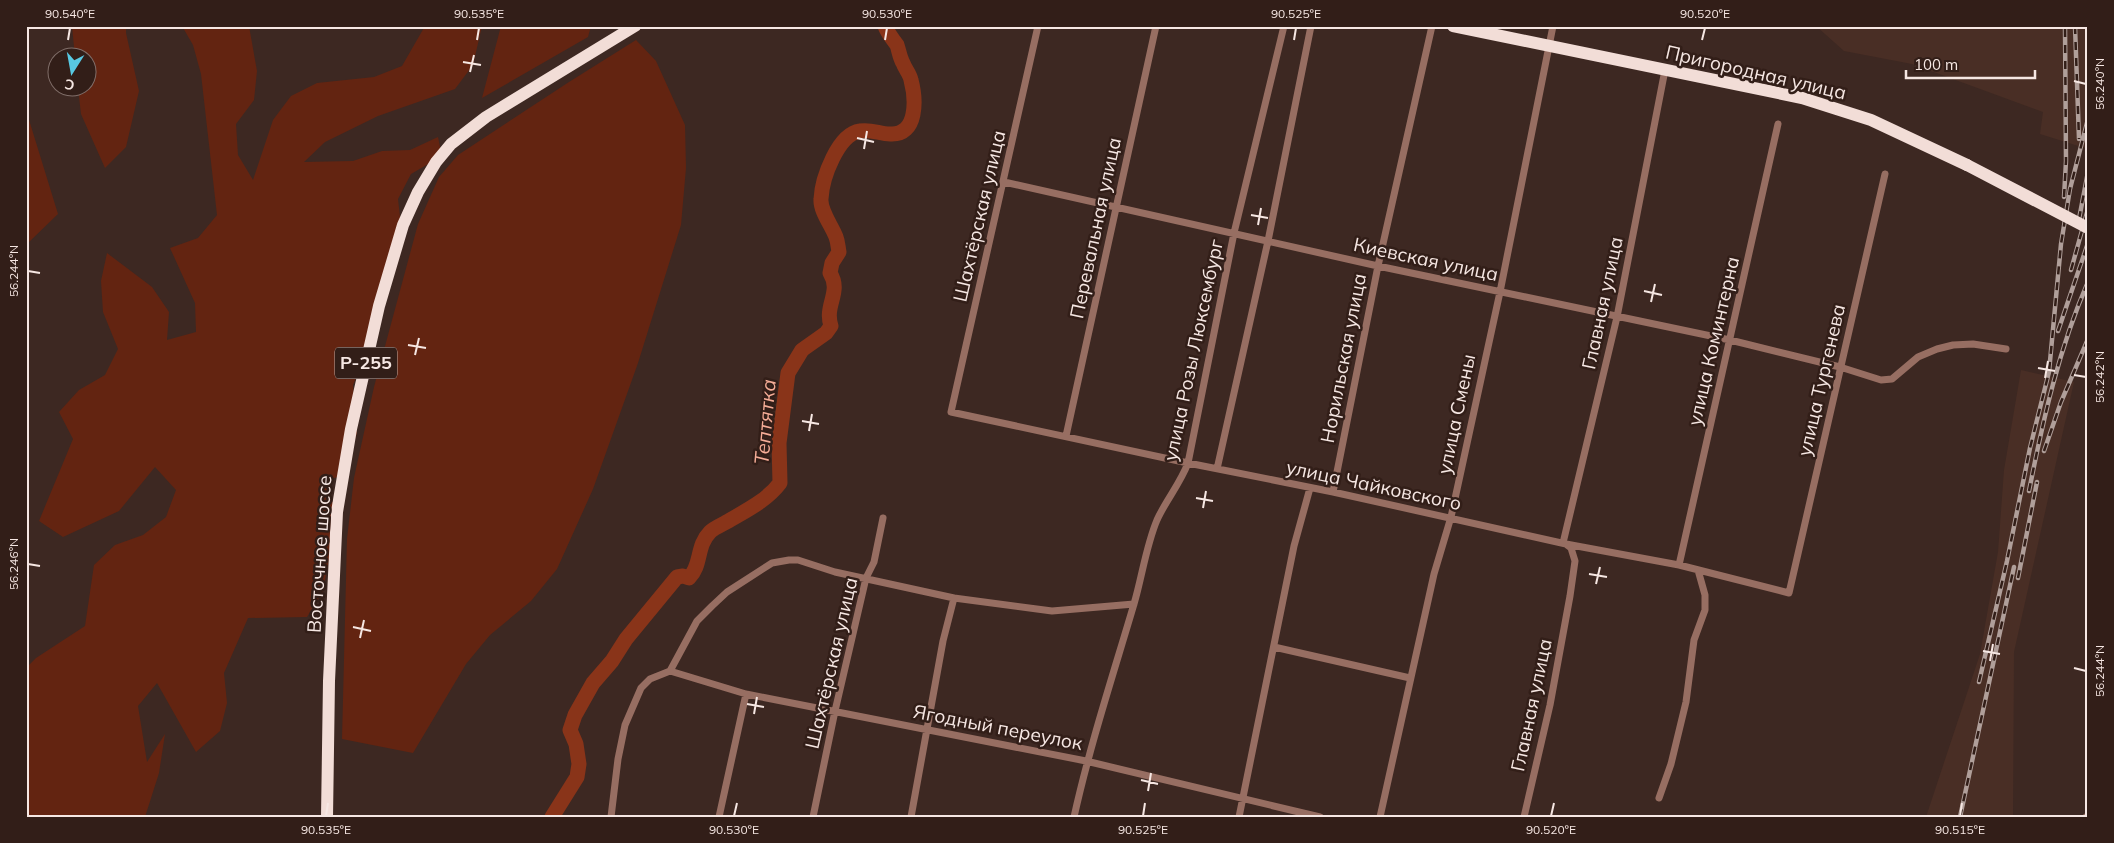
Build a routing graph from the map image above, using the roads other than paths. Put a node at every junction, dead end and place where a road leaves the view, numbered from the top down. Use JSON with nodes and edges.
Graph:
{"nodes":[{"id":1,"x":636,"y":26,"type":"edge"},
{"id":2,"x":1038,"y":26,"type":"edge"},
{"id":3,"x":1156,"y":26,"type":"edge"},
{"id":4,"x":1284,"y":26,"type":"edge"},
{"id":5,"x":1311,"y":26,"type":"edge"},
{"id":6,"x":1432,"y":26,"type":"edge"},
{"id":7,"x":1453,"y":26,"type":"edge"},
{"id":8,"x":1553,"y":26,"type":"edge"},
{"id":9,"x":1550,"y":46,"type":"junction"},
{"id":10,"x":1665,"y":70,"type":"junction"},
{"id":11,"x":1778,"y":124,"type":"dead end"},
{"id":12,"x":1885,"y":174,"type":"dead end"},
{"id":13,"x":1004,"y":182,"type":"junction"},
{"id":14,"x":1115,"y":207,"type":"junction"},
{"id":15,"x":2088,"y":228,"type":"edge"},
{"id":16,"x":1234,"y":233,"type":"junction"},
{"id":17,"x":1268,"y":241,"type":"junction"},
{"id":18,"x":1378,"y":266,"type":"junction"},
{"id":19,"x":1500,"y":292,"type":"junction"},
{"id":20,"x":1617,"y":316,"type":"junction"},
{"id":21,"x":1730,"y":340,"type":"junction"},
{"id":22,"x":2006,"y":349,"type":"dead end"},
{"id":23,"x":1840,"y":368,"type":"junction"},
{"id":24,"x":951,"y":412,"type":"joint"},
{"id":25,"x":1066,"y":436,"type":"junction"},
{"id":26,"x":1188,"y":463,"type":"junction"},
{"id":27,"x":1217,"y":469,"type":"junction"},
{"id":28,"x":1310,"y":488,"type":"junction"},
{"id":29,"x":1333,"y":492,"type":"junction"},
{"id":30,"x":1451,"y":517,"type":"junction"},
{"id":31,"x":883,"y":518,"type":"dead end"},
{"id":32,"x":1565,"y":543,"type":"junction"},
{"id":33,"x":1679,"y":565,"type":"junction"},
{"id":34,"x":1698,"y":570,"type":"junction"},
{"id":35,"x":866,"y":578,"type":"junction"},
{"id":36,"x":1789,"y":593,"type":"joint"},
{"id":37,"x":954,"y":598,"type":"junction"},
{"id":38,"x":1134,"y":604,"type":"junction"},
{"id":39,"x":1274,"y":648,"type":"junction"},
{"id":40,"x":670,"y":671,"type":"junction"},
{"id":41,"x":1410,"y":678,"type":"junction"},
{"id":42,"x":746,"y":694,"type":"junction"},
{"id":43,"x":835,"y":711,"type":"junction"},
{"id":44,"x":927,"y":730,"type":"junction"},
{"id":45,"x":1086,"y":761,"type":"junction"},
{"id":46,"x":1659,"y":798,"type":"dead end"},
{"id":47,"x":1244,"y":799,"type":"junction"},
{"id":48,"x":327,"y":817,"type":"edge"},
{"id":49,"x":611,"y":817,"type":"edge"},
{"id":50,"x":719,"y":817,"type":"edge"},
{"id":51,"x":813,"y":817,"type":"edge"},
{"id":52,"x":911,"y":817,"type":"edge"},
{"id":53,"x":1074,"y":817,"type":"edge"},
{"id":54,"x":1239,"y":817,"type":"edge"},
{"id":55,"x":1320,"y":817,"type":"edge"},
{"id":56,"x":1380,"y":817,"type":"edge"},
{"id":57,"x":1524,"y":817,"type":"edge"}],
"edges":[{"from":1,"to":48,"type":"highway","name":"Восточное шоссе","number":"Р-255"},
{"from":2,"to":13,"type":"street","name":"Шахтёрская улица"},
{"from":3,"to":14,"type":"street","name":"Перевальная улица"},
{"from":4,"to":16,"type":"street","name":"улица Розы Люксембург"},
{"from":5,"to":17,"type":"street"},
{"from":6,"to":18,"type":"street","name":"Норильская улица"},
{"from":7,"to":9,"type":"highway","name":"Пригородная улица"},
{"from":8,"to":9,"type":"street","name":"улица Смены"},
{"from":9,"to":10,"type":"highway","name":"Пригородная улица"},
{"from":9,"to":19,"type":"street","name":"улица Смены"},
{"from":10,"to":15,"type":"highway","name":"Пригородная улица","bridge":true},
{"from":10,"to":20,"type":"street","name":"Главная улица"},
{"from":11,"to":21,"type":"street","name":"улица Коминтерна"},
{"from":12,"to":23,"type":"street","name":"улица Тургенева"},
{"from":13,"to":14,"type":"street","name":"Киевская улица"},
{"from":13,"to":24,"type":"street","name":"Шахтёрская улица"},
{"from":14,"to":16,"type":"street","name":"Киевская улица"},
{"from":14,"to":25,"type":"street","name":"Перевальная улица"},
{"from":16,"to":17,"type":"street","name":"Киевская улица"},
{"from":16,"to":26,"type":"street","name":"улица Розы Люксембург"},
{"from":17,"to":18,"type":"street","name":"Киевская улица"},
{"from":17,"to":27,"type":"street"},
{"from":18,"to":19,"type":"street","name":"Киевская улица"},
{"from":18,"to":29,"type":"street","name":"Норильская улица"},
{"from":19,"to":20,"type":"street","name":"Киевская улица"},
{"from":19,"to":30,"type":"street","name":"улица Смены"},
{"from":20,"to":21,"type":"street","name":"Киевская улица"},
{"from":20,"to":32,"type":"street","name":"Главная улица"},
{"from":21,"to":23,"type":"street","name":"Киевская улица"},
{"from":21,"to":33,"type":"street","name":"улица Коминтерна"},
{"from":22,"to":23,"type":"street","name":"Киевская улица"},
{"from":23,"to":36,"type":"street","name":"улица Тургенева"},
{"from":24,"to":25,"type":"street","name":"улица Чайковского"},
{"from":25,"to":26,"type":"street","name":"улица Чайковского"},
{"from":26,"to":27,"type":"street","name":"улица Чайковского"},
{"from":26,"to":38,"type":"street","name":"улица Розы Люксембург"},
{"from":27,"to":28,"type":"street","name":"улица Чайковского"},
{"from":28,"to":29,"type":"street","name":"улица Чайковского"},
{"from":28,"to":39,"type":"street"},
{"from":29,"to":30,"type":"street","name":"улица Чайковского"},
{"from":30,"to":32,"type":"street","name":"улица Чайковского"},
{"from":30,"to":41,"type":"street","name":"улица Смены"},
{"from":31,"to":35,"type":"street","name":"Шахтёрская улица"},
{"from":32,"to":33,"type":"street","name":"улица Чайковского"},
{"from":32,"to":57,"type":"street","name":"Главная улица"},
{"from":33,"to":34,"type":"street","name":"улица Чайковского"},
{"from":34,"to":36,"type":"street","name":"улица Чайковского"},
{"from":34,"to":46,"type":"street"},
{"from":35,"to":37,"type":"street"},
{"from":35,"to":40,"type":"street"},
{"from":35,"to":43,"type":"street","name":"Шахтёрская улица"},
{"from":37,"to":38,"type":"street"},
{"from":37,"to":44,"type":"street"},
{"from":38,"to":45,"type":"street","name":"улица Розы Люксембург"},
{"from":39,"to":41,"type":"street"},
{"from":39,"to":47,"type":"street"},
{"from":40,"to":42,"type":"street","name":"Ягодный переулок"},
{"from":40,"to":49,"type":"street"},
{"from":41,"to":56,"type":"street","name":"улица Смены"},
{"from":42,"to":43,"type":"street","name":"Ягодный переулок"},
{"from":42,"to":50,"type":"street"},
{"from":43,"to":44,"type":"street","name":"Ягодный переулок"},
{"from":43,"to":51,"type":"street","name":"Шахтёрская улица"},
{"from":44,"to":45,"type":"street","name":"Ягодный переулок"},
{"from":44,"to":52,"type":"street"},
{"from":45,"to":47,"type":"street","name":"Ягодный переулок"},
{"from":45,"to":53,"type":"street","name":"улица Розы Люксембург"},
{"from":47,"to":54,"type":"street"},
{"from":47,"to":55,"type":"street","name":"Ягодный переулок"}]}
